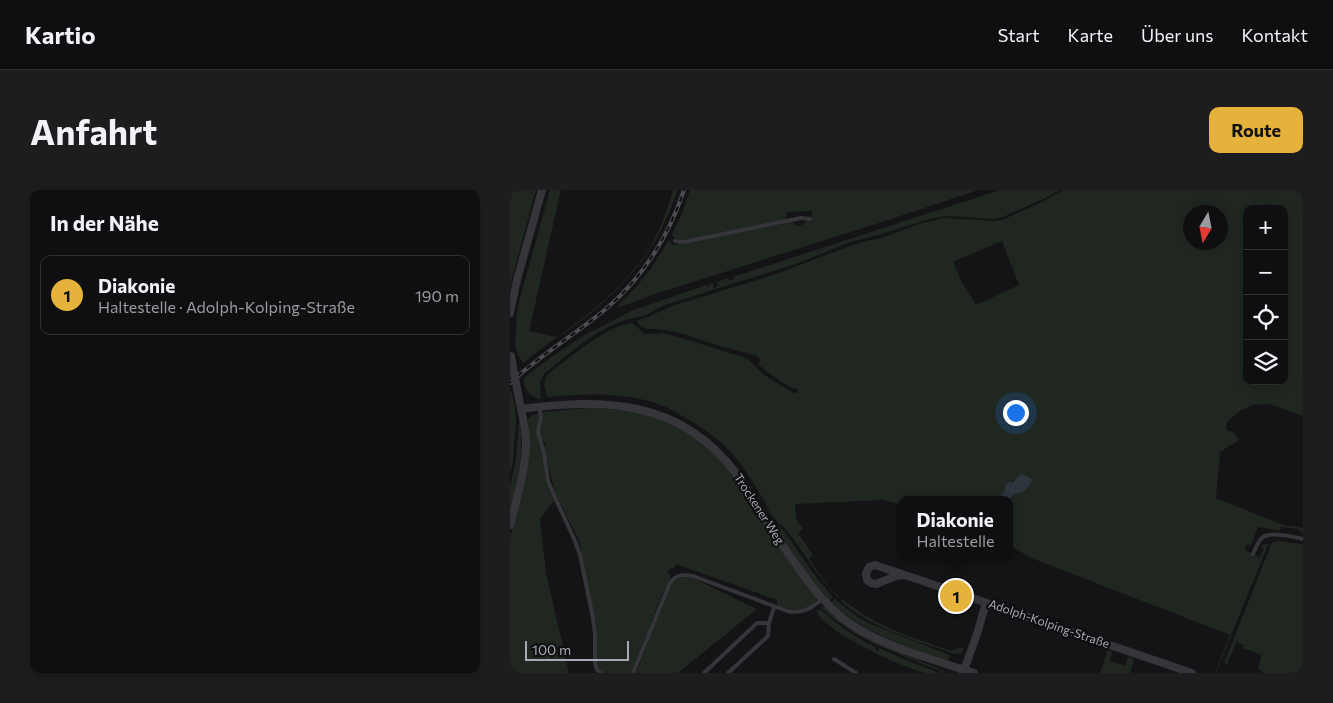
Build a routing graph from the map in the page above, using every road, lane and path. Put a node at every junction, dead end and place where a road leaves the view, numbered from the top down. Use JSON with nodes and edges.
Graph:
{"nodes":[{"id":1,"x":542,"y":190,"type":"edge"},
{"id":2,"x":810,"y":219,"type":"dead end"},
{"id":3,"x":674,"y":241,"type":"dead end"},
{"id":4,"x":510,"y":313,"type":"edge"},
{"id":5,"x":510,"y":354,"type":"edge"},
{"id":6,"x":539,"y":407,"type":"junction"},
{"id":7,"x":521,"y":409,"type":"junction"},
{"id":8,"x":510,"y":525,"type":"edge"},
{"id":9,"x":1303,"y":539,"type":"edge"},
{"id":10,"x":1253,"y":554,"type":"dead end"},
{"id":11,"x":905,"y":575,"type":"dead end"},
{"id":12,"x":822,"y":599,"type":"junction"},
{"id":13,"x":986,"y":603,"type":"junction"},
{"id":14,"x":774,"y":607,"type":"junction"},
{"id":15,"x":769,"y":623,"type":"junction"},
{"id":16,"x":834,"y":659,"type":"dead end"},
{"id":17,"x":1178,"y":671,"type":"edge"},
{"id":18,"x":964,"y":672,"type":"edge"},
{"id":19,"x":600,"y":673,"type":"edge"},
{"id":20,"x":633,"y":673,"type":"edge"},
{"id":21,"x":704,"y":673,"type":"edge"},
{"id":22,"x":728,"y":673,"type":"edge"},
{"id":23,"x":856,"y":673,"type":"edge"},
{"id":24,"x":974,"y":673,"type":"edge"},
{"id":25,"x":1192,"y":673,"type":"edge"}],
"edges":[{"from":1,"to":4,"type":"street"},
{"from":2,"to":3,"type":"lane"},
{"from":5,"to":7,"type":"street","bridge":true},
{"from":6,"to":7,"type":"street","name":"Trockener Weg"},
{"from":6,"to":12,"type":"street","name":"Trockener Weg"},
{"from":6,"to":19,"type":"lane"},
{"from":7,"to":8,"type":"street"},
{"from":9,"to":10,"type":"lane"},
{"from":11,"to":13,"type":"street","name":"Adolph-Kolping-Straße"},
{"from":12,"to":14,"type":"lane"},
{"from":12,"to":18,"type":"street","name":"Trockener Weg"},
{"from":13,"to":17,"type":"street","name":"Adolph-Kolping-Straße"},
{"from":13,"to":18,"type":"street"},
{"from":14,"to":15,"type":"lane"},
{"from":14,"to":20,"type":"lane"},
{"from":15,"to":21,"type":"lane"},
{"from":15,"to":22,"type":"lane"},
{"from":16,"to":23,"type":"lane"},
{"from":17,"to":25,"type":"street","name":"Adolph-Kolping-Straße"},
{"from":18,"to":24,"type":"street","name":"Trockener Weg"}]}
